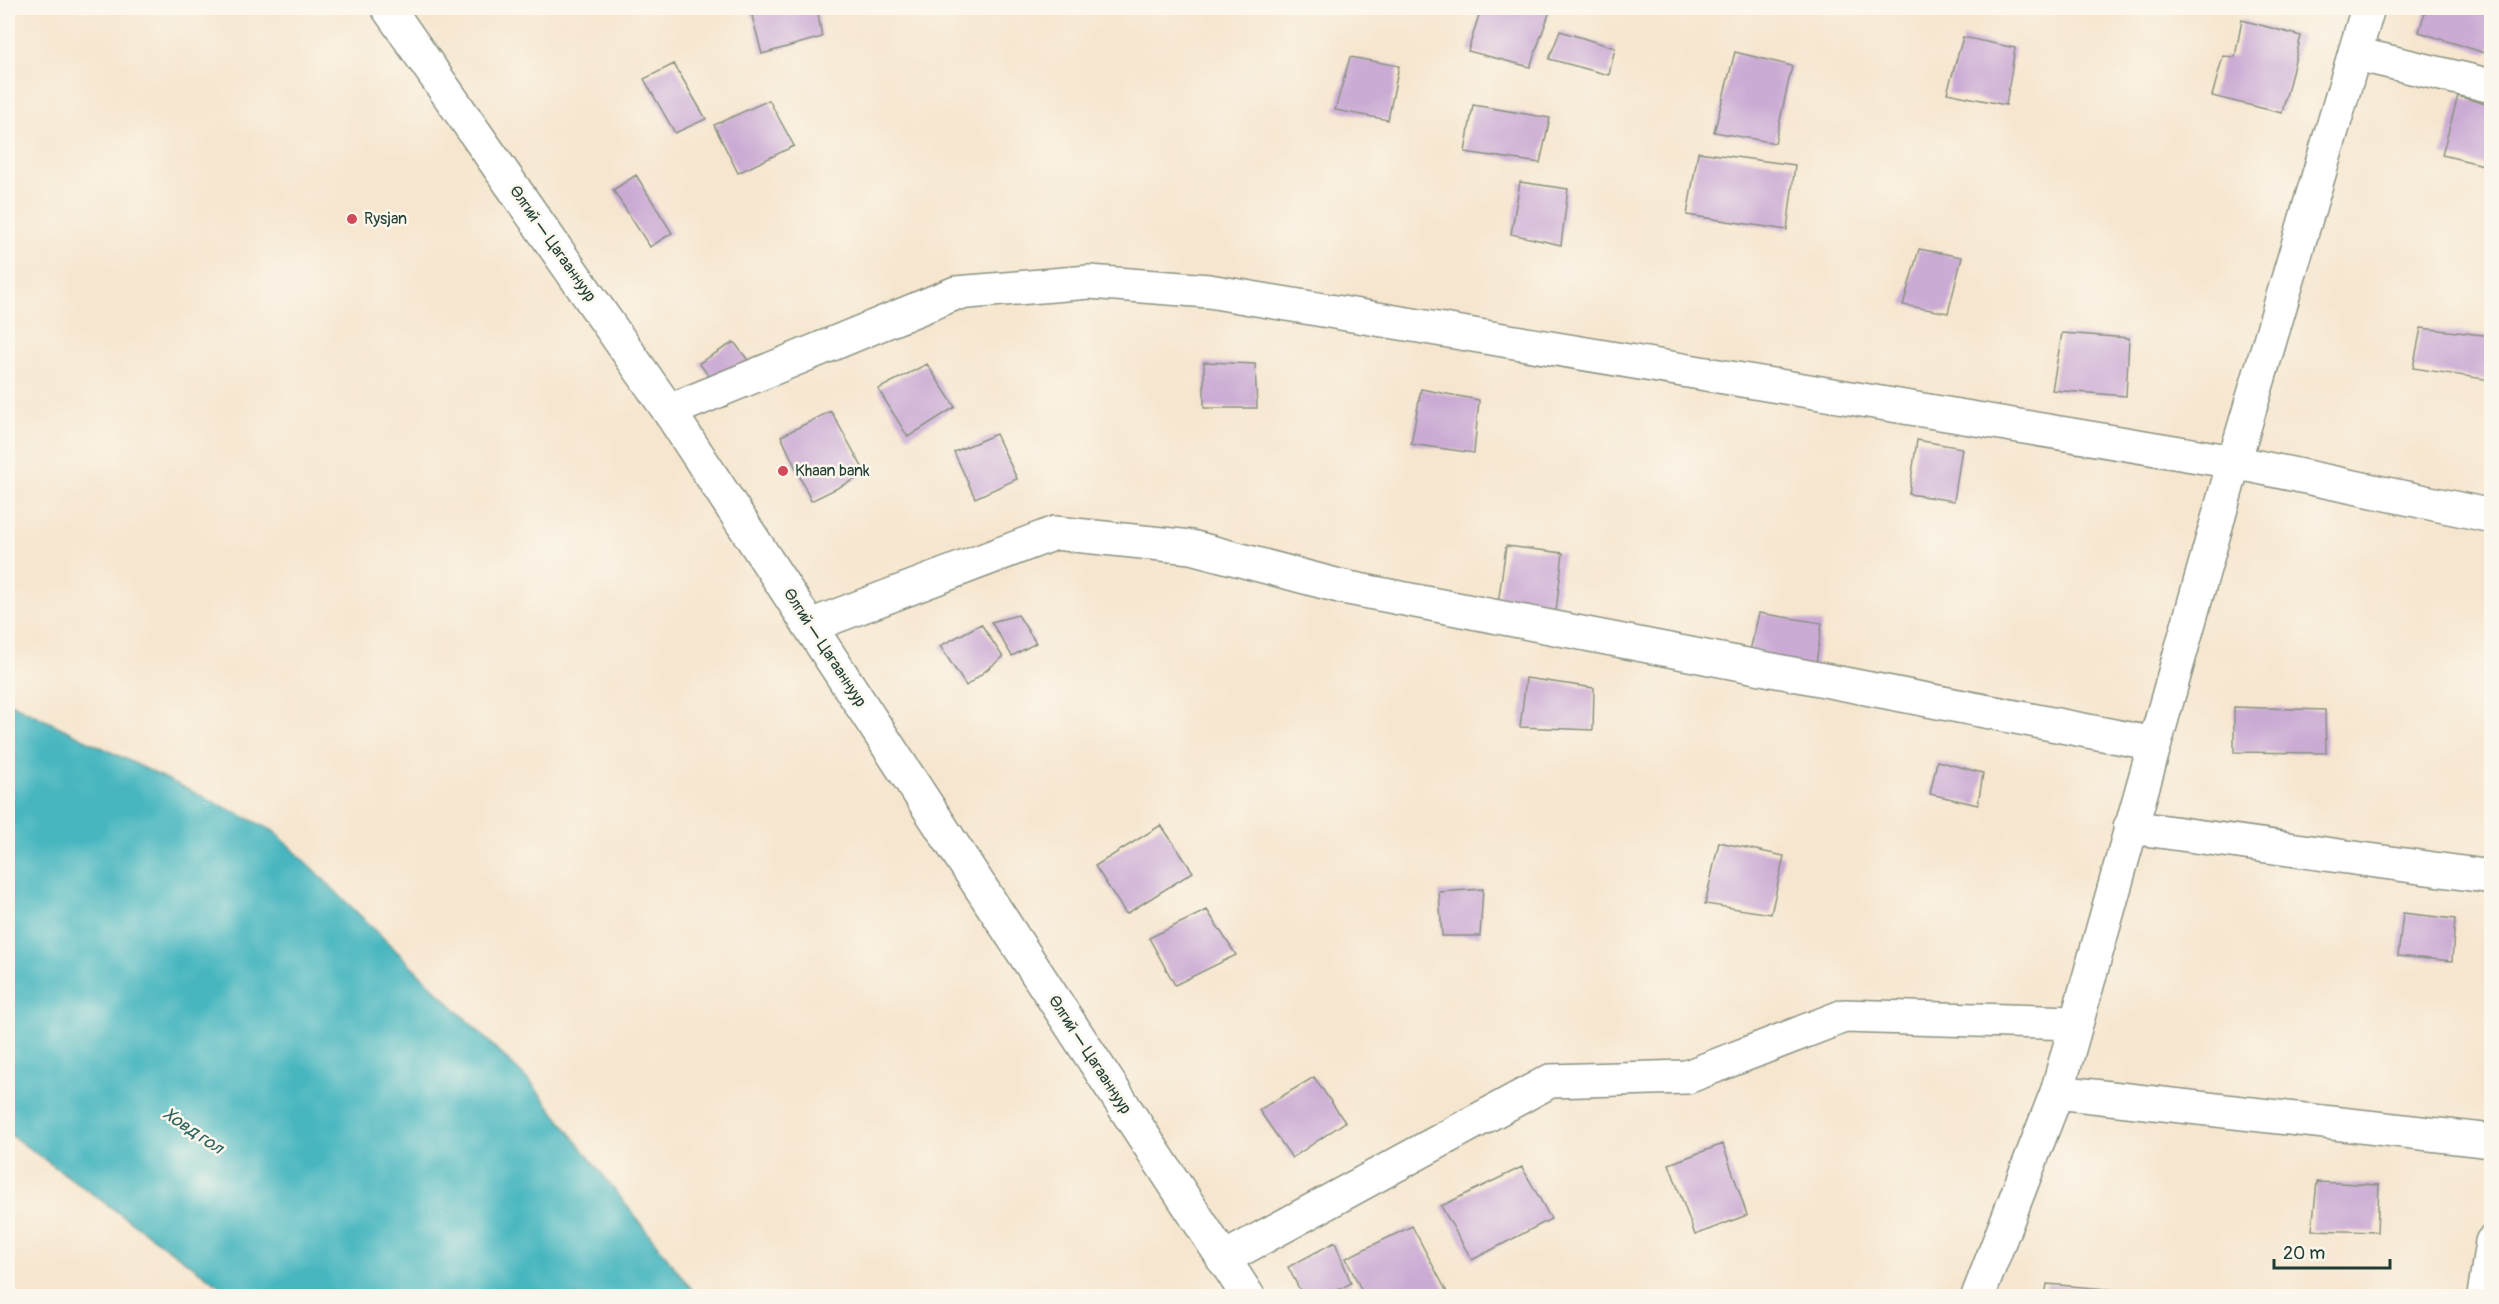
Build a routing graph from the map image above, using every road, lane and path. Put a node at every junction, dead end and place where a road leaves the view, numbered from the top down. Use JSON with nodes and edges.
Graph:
{"nodes":[{"id":1,"x":388,"y":8,"type":"edge"},
{"id":2,"x":2368,"y":8,"type":"edge"},
{"id":3,"x":2356,"y":54,"type":"junction"},
{"id":4,"x":2492,"y":86,"type":"edge"},
{"id":5,"x":669,"y":411,"type":"junction"},
{"id":6,"x":2234,"y":462,"type":"junction"},
{"id":7,"x":2492,"y":516,"type":"edge"},
{"id":8,"x":810,"y":626,"type":"junction"},
{"id":9,"x":2155,"y":744,"type":"junction"},
{"id":10,"x":2130,"y":827,"type":"junction"},
{"id":11,"x":2492,"y":877,"type":"edge"},
{"id":12,"x":2076,"y":1023,"type":"junction"},
{"id":13,"x":2057,"y":1092,"type":"junction"},
{"id":14,"x":2492,"y":1141,"type":"edge"},
{"id":15,"x":2492,"y":1242,"type":"edge"},
{"id":16,"x":1223,"y":1259,"type":"junction"},
{"id":17,"x":1248,"y":1296,"type":"edge"},
{"id":18,"x":1978,"y":1296,"type":"edge"},
{"id":19,"x":2484,"y":1296,"type":"edge"}],
"edges":[{"from":1,"to":5,"type":"main road","name":"Өлгий — Цагааннуур"},
{"from":2,"to":3,"type":"main road"},
{"from":3,"to":4,"type":"main road"},
{"from":3,"to":6,"type":"main road"},
{"from":5,"to":6,"type":"main road"},
{"from":5,"to":8,"type":"main road","name":"Өлгий — Цагааннуур"},
{"from":6,"to":7,"type":"main road"},
{"from":6,"to":9,"type":"main road"},
{"from":8,"to":9,"type":"main road"},
{"from":8,"to":16,"type":"main road","name":"Өлгий — Цагааннуур"},
{"from":9,"to":10,"type":"main road"},
{"from":10,"to":11,"type":"main road"},
{"from":10,"to":12,"type":"main road"},
{"from":12,"to":13,"type":"main road"},
{"from":12,"to":16,"type":"main road"},
{"from":13,"to":14,"type":"main road"},
{"from":13,"to":18,"type":"main road"},
{"from":15,"to":19,"type":"main road"},
{"from":16,"to":17,"type":"main road","name":"Өлгий — Цагааннуур"}]}
